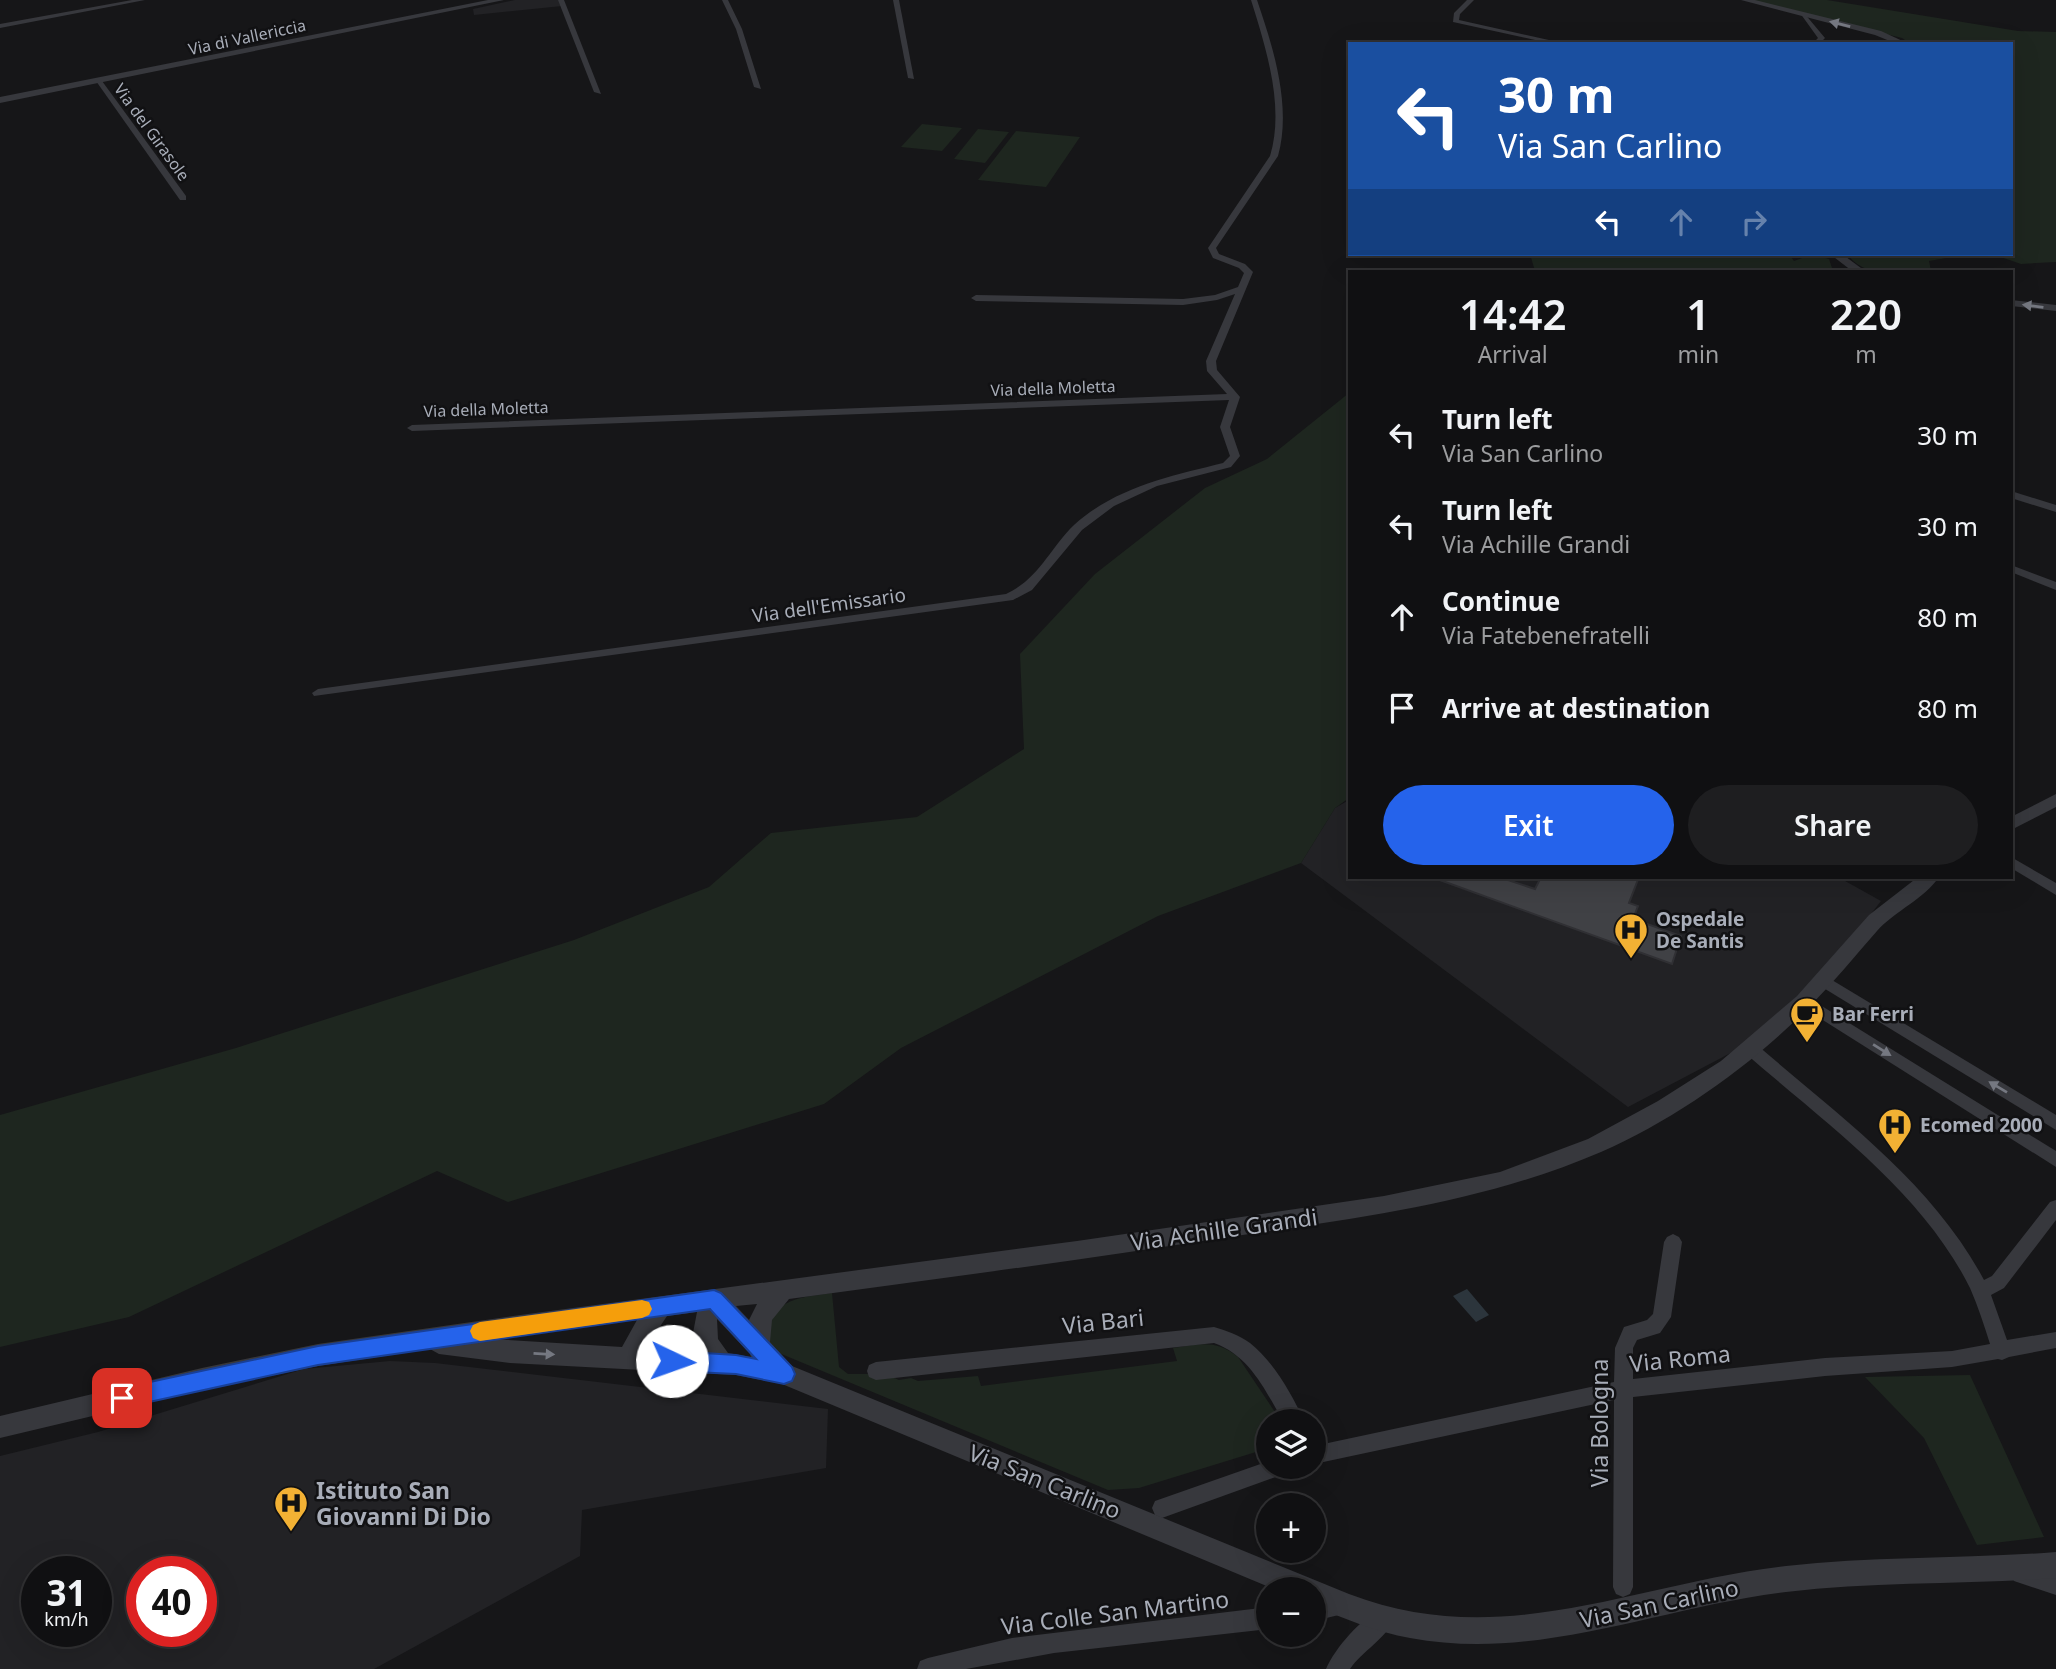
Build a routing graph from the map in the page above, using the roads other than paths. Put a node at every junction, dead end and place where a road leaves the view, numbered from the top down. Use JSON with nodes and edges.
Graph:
{"nodes":[{"id":1,"x":142,"y":0,"type":"edge"},
{"id":2,"x":500,"y":0,"type":"edge"},
{"id":3,"x":561,"y":0,"type":"edge"},
{"id":4,"x":725,"y":0,"type":"edge"},
{"id":5,"x":896,"y":0,"type":"edge"},
{"id":6,"x":1254,"y":0,"type":"edge"},
{"id":7,"x":1471,"y":0,"type":"edge"},
{"id":8,"x":1745,"y":0,"type":"edge"},
{"id":9,"x":1802,"y":14,"type":"junction"},
{"id":10,"x":0,"y":26,"type":"edge"},
{"id":11,"x":1555,"y":42,"type":"edge"},
{"id":12,"x":1817,"y":42,"type":"edge"},
{"id":13,"x":1901,"y":42,"type":"edge"},
{"id":14,"x":912,"y":78,"type":"dead end"},
{"id":15,"x":99,"y":83,"type":"junction"},
{"id":16,"x":758,"y":87,"type":"dead end"},
{"id":17,"x":598,"y":92,"type":"dead end"},
{"id":18,"x":0,"y":100,"type":"edge"},
{"id":19,"x":183,"y":198,"type":"dead end"},
{"id":20,"x":1838,"y":256,"type":"edge"},
{"id":21,"x":1858,"y":270,"type":"edge"},
{"id":22,"x":1243,"y":288,"type":"junction"},
{"id":23,"x":976,"y":298,"type":"dead end"},
{"id":24,"x":2013,"y":303,"type":"edge"},
{"id":25,"x":2056,"y":308,"type":"edge"},
{"id":26,"x":1235,"y":397,"type":"junction"},
{"id":27,"x":412,"y":428,"type":"dead end"},
{"id":28,"x":2013,"y":495,"type":"edge"},
{"id":29,"x":2056,"y":509,"type":"edge"},
{"id":30,"x":2013,"y":569,"type":"edge"},
{"id":31,"x":2056,"y":586,"type":"edge"},
{"id":32,"x":318,"y":693,"type":"dead end"},
{"id":33,"x":2056,"y":800,"type":"edge"},
{"id":34,"x":2015,"y":818,"type":"edge"},
{"id":35,"x":2013,"y":863,"type":"edge"},
{"id":36,"x":1927,"y":879,"type":"edge"},
{"id":37,"x":2056,"y":890,"type":"edge"},
{"id":38,"x":1822,"y":980,"type":"junction"},
{"id":39,"x":1804,"y":1001,"type":"junction"},
{"id":40,"x":1751,"y":1049,"type":"junction"},
{"id":41,"x":2056,"y":1122,"type":"edge"},
{"id":42,"x":2056,"y":1160,"type":"edge"},
{"id":43,"x":2056,"y":1207,"type":"edge"},
{"id":44,"x":1673,"y":1242,"type":"dead end"},
{"id":45,"x":783,"y":1290,"type":"junction"},
{"id":46,"x":1981,"y":1292,"type":"junction"},
{"id":47,"x":714,"y":1299,"type":"junction"},
{"id":48,"x":661,"y":1306,"type":"junction"},
{"id":49,"x":2056,"y":1340,"type":"edge"},
{"id":50,"x":418,"y":1342,"type":"junction"},
{"id":51,"x":761,"y":1352,"type":"junction"},
{"id":52,"x":2002,"y":1352,"type":"junction"},
{"id":53,"x":629,"y":1359,"type":"junction"},
{"id":54,"x":723,"y":1364,"type":"junction"},
{"id":55,"x":876,"y":1371,"type":"dead end"},
{"id":56,"x":784,"y":1374,"type":"junction"},
{"id":57,"x":1623,"y":1389,"type":"junction"},
{"id":58,"x":1286,"y":1409,"type":"edge"},
{"id":59,"x":0,"y":1427,"type":"edge"},
{"id":60,"x":1326,"y":1452,"type":"edge"},
{"id":61,"x":1256,"y":1475,"type":"edge"},
{"id":62,"x":1162,"y":1508,"type":"dead end"},
{"id":63,"x":2056,"y":1565,"type":"edge"},
{"id":64,"x":2010,"y":1570,"type":"junction"},
{"id":65,"x":1276,"y":1577,"type":"edge"},
{"id":66,"x":2056,"y":1585,"type":"edge"},
{"id":67,"x":1623,"y":1587,"type":"dead end"},
{"id":68,"x":1326,"y":1598,"type":"edge"},
{"id":69,"x":1344,"y":1605,"type":"junction"},
{"id":70,"x":1326,"y":1608,"type":"edge"},
{"id":71,"x":1383,"y":1619,"type":"junction"},
{"id":72,"x":1256,"y":1620,"type":"edge"},
{"id":73,"x":928,"y":1669,"type":"edge"},
{"id":74,"x":1337,"y":1669,"type":"edge"}],
"edges":[{"from":1,"to":10,"type":"street"},
{"from":2,"to":15,"type":"street","name":"Via di Vallericcia"},
{"from":3,"to":17,"type":"street"},
{"from":4,"to":16,"type":"street"},
{"from":5,"to":14,"type":"street"},
{"from":6,"to":22,"type":"street"},
{"from":7,"to":11,"type":"street"},
{"from":8,"to":9,"type":"street"},
{"from":9,"to":12,"type":"street"},
{"from":13,"to":9,"type":"street","one_way":true},
{"from":15,"to":18,"type":"street","name":"Via di Vallericcia"},
{"from":15,"to":19,"type":"street","name":"Via del Girasole"},
{"from":20,"to":21,"type":"street"},
{"from":22,"to":23,"type":"street"},
{"from":22,"to":26,"type":"street"},
{"from":25,"to":24,"type":"street","one_way":true},
{"from":26,"to":27,"type":"street","name":"Via della Moletta"},
{"from":26,"to":32,"type":"street","name":"Via dell'Emissario"},
{"from":28,"to":29,"type":"street"},
{"from":30,"to":31,"type":"street"},
{"from":33,"to":34,"type":"street"},
{"from":35,"to":37,"type":"street"},
{"from":36,"to":38,"type":"street","name":"Via Achille Grandi"},
{"from":38,"to":39,"type":"street","name":"Via Achille Grandi"},
{"from":41,"to":38,"type":"street","one_way":true},
{"from":39,"to":40,"type":"street","name":"Via Achille Grandi"},
{"from":39,"to":42,"type":"street","one_way":true},
{"from":40,"to":45,"type":"street","name":"Via Achille Grandi"},
{"from":40,"to":46,"type":"street"},
{"from":43,"to":46,"type":"street"},
{"from":44,"to":57,"type":"street","name":"Via Bologna"},
{"from":45,"to":47,"type":"street","name":"Via Achille Grandi"},
{"from":45,"to":51,"type":"street"},
{"from":46,"to":52,"type":"street"},
{"from":47,"to":48,"type":"street","name":"Via Achille Grandi"},
{"from":47,"to":51,"type":"street","name":"Via San Carlino"},
{"from":47,"to":54,"type":"street"},
{"from":48,"to":50,"type":"street","name":"Via Achille Grandi"},
{"from":48,"to":53,"type":"street"},
{"from":49,"to":52,"type":"street","name":"Via Roma"},
{"from":50,"to":53,"type":"street","name":"Via San Carlino","one_way":true},
{"from":50,"to":59,"type":"street"},
{"from":51,"to":56,"type":"street","name":"Via San Carlino"},
{"from":52,"to":57,"type":"street","name":"Via Roma"},
{"from":53,"to":54,"type":"street","name":"Via San Carlino"},
{"from":54,"to":56,"type":"street","name":"Via San Carlino"},
{"from":55,"to":58,"type":"street","name":"Via Bari"},
{"from":56,"to":65,"type":"street","name":"Via San Carlino"},
{"from":57,"to":60,"type":"street","name":"Via Roma"},
{"from":57,"to":67,"type":"street","name":"Via Bologna"},
{"from":61,"to":62,"type":"street"},
{"from":63,"to":64,"type":"street","name":"Via San Carlino"},
{"from":64,"to":66,"type":"street","name":"Via San Carlino"},
{"from":64,"to":71,"type":"street","name":"Via San Carlino"},
{"from":68,"to":69,"type":"street","name":"Via San Carlino"},
{"from":69,"to":70,"type":"street"},
{"from":69,"to":71,"type":"street","name":"Via San Carlino"},
{"from":71,"to":74,"type":"street"},
{"from":72,"to":73,"type":"street","name":"Via Colle San Martino"}]}
